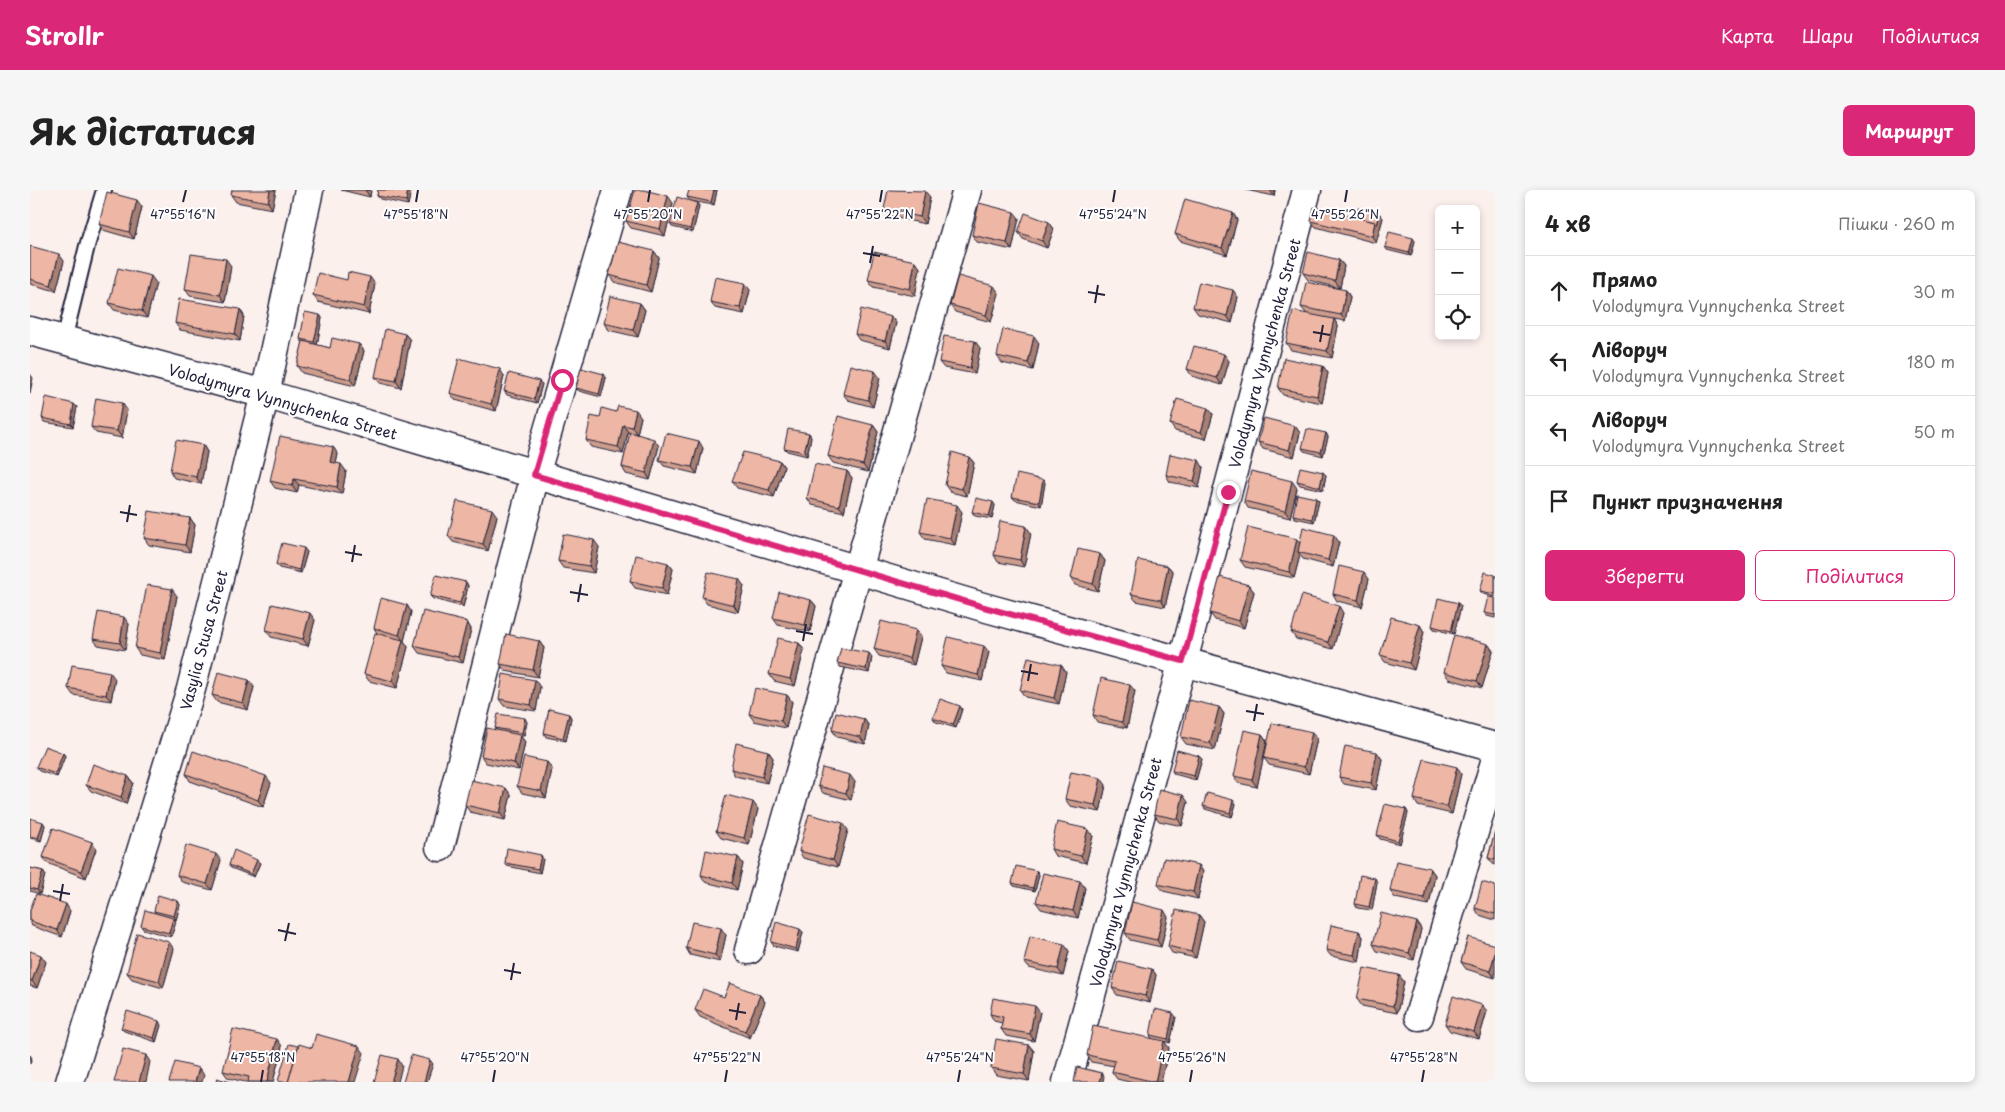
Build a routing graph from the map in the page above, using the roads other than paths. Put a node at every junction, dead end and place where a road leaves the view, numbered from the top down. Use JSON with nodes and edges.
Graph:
{"nodes":[{"id":1,"x":104,"y":190,"type":"edge"},
{"id":2,"x":309,"y":190,"type":"edge"},
{"id":3,"x":618,"y":190,"type":"edge"},
{"id":4,"x":967,"y":190,"type":"edge"},
{"id":5,"x":1307,"y":190,"type":"edge"},
{"id":6,"x":30,"y":331,"type":"edge"},
{"id":7,"x":64,"y":340,"type":"junction"},
{"id":8,"x":265,"y":394,"type":"junction"},
{"id":9,"x":534,"y":475,"type":"junction"},
{"id":10,"x":858,"y":570,"type":"junction"},
{"id":11,"x":1183,"y":661,"type":"junction"},
{"id":12,"x":1495,"y":747,"type":"edge"},
{"id":13,"x":1495,"y":762,"type":"edge"},
{"id":14,"x":440,"y":848,"type":"dead end"},
{"id":15,"x":749,"y":950,"type":"dead end"},
{"id":16,"x":1419,"y":1016,"type":"dead end"},
{"id":17,"x":70,"y":1082,"type":"edge"},
{"id":18,"x":1067,"y":1082,"type":"edge"}],
"edges":[{"from":1,"to":7,"type":"lane"},
{"from":2,"to":8,"type":"street","name":"Vasylia Stusa Street"},
{"from":3,"to":9,"type":"street"},
{"from":4,"to":10,"type":"street"},
{"from":5,"to":11,"type":"street","name":"Volodymyra Vynnychenka Street"},
{"from":6,"to":7,"type":"street","name":"Volodymyra Vynnychenka Street"},
{"from":7,"to":8,"type":"street","name":"Volodymyra Vynnychenka Street"},
{"from":8,"to":9,"type":"street","name":"Volodymyra Vynnychenka Street"},
{"from":8,"to":17,"type":"street","name":"Vasylia Stusa Street"},
{"from":9,"to":10,"type":"street","name":"Volodymyra Vynnychenka Street"},
{"from":9,"to":14,"type":"street"},
{"from":10,"to":11,"type":"street","name":"Volodymyra Vynnychenka Street"},
{"from":10,"to":15,"type":"street"},
{"from":11,"to":12,"type":"street","name":"Volodymyra Vynnychenka Street"},
{"from":11,"to":18,"type":"street","name":"Volodymyra Vynnychenka Street"},
{"from":13,"to":16,"type":"street"}]}
